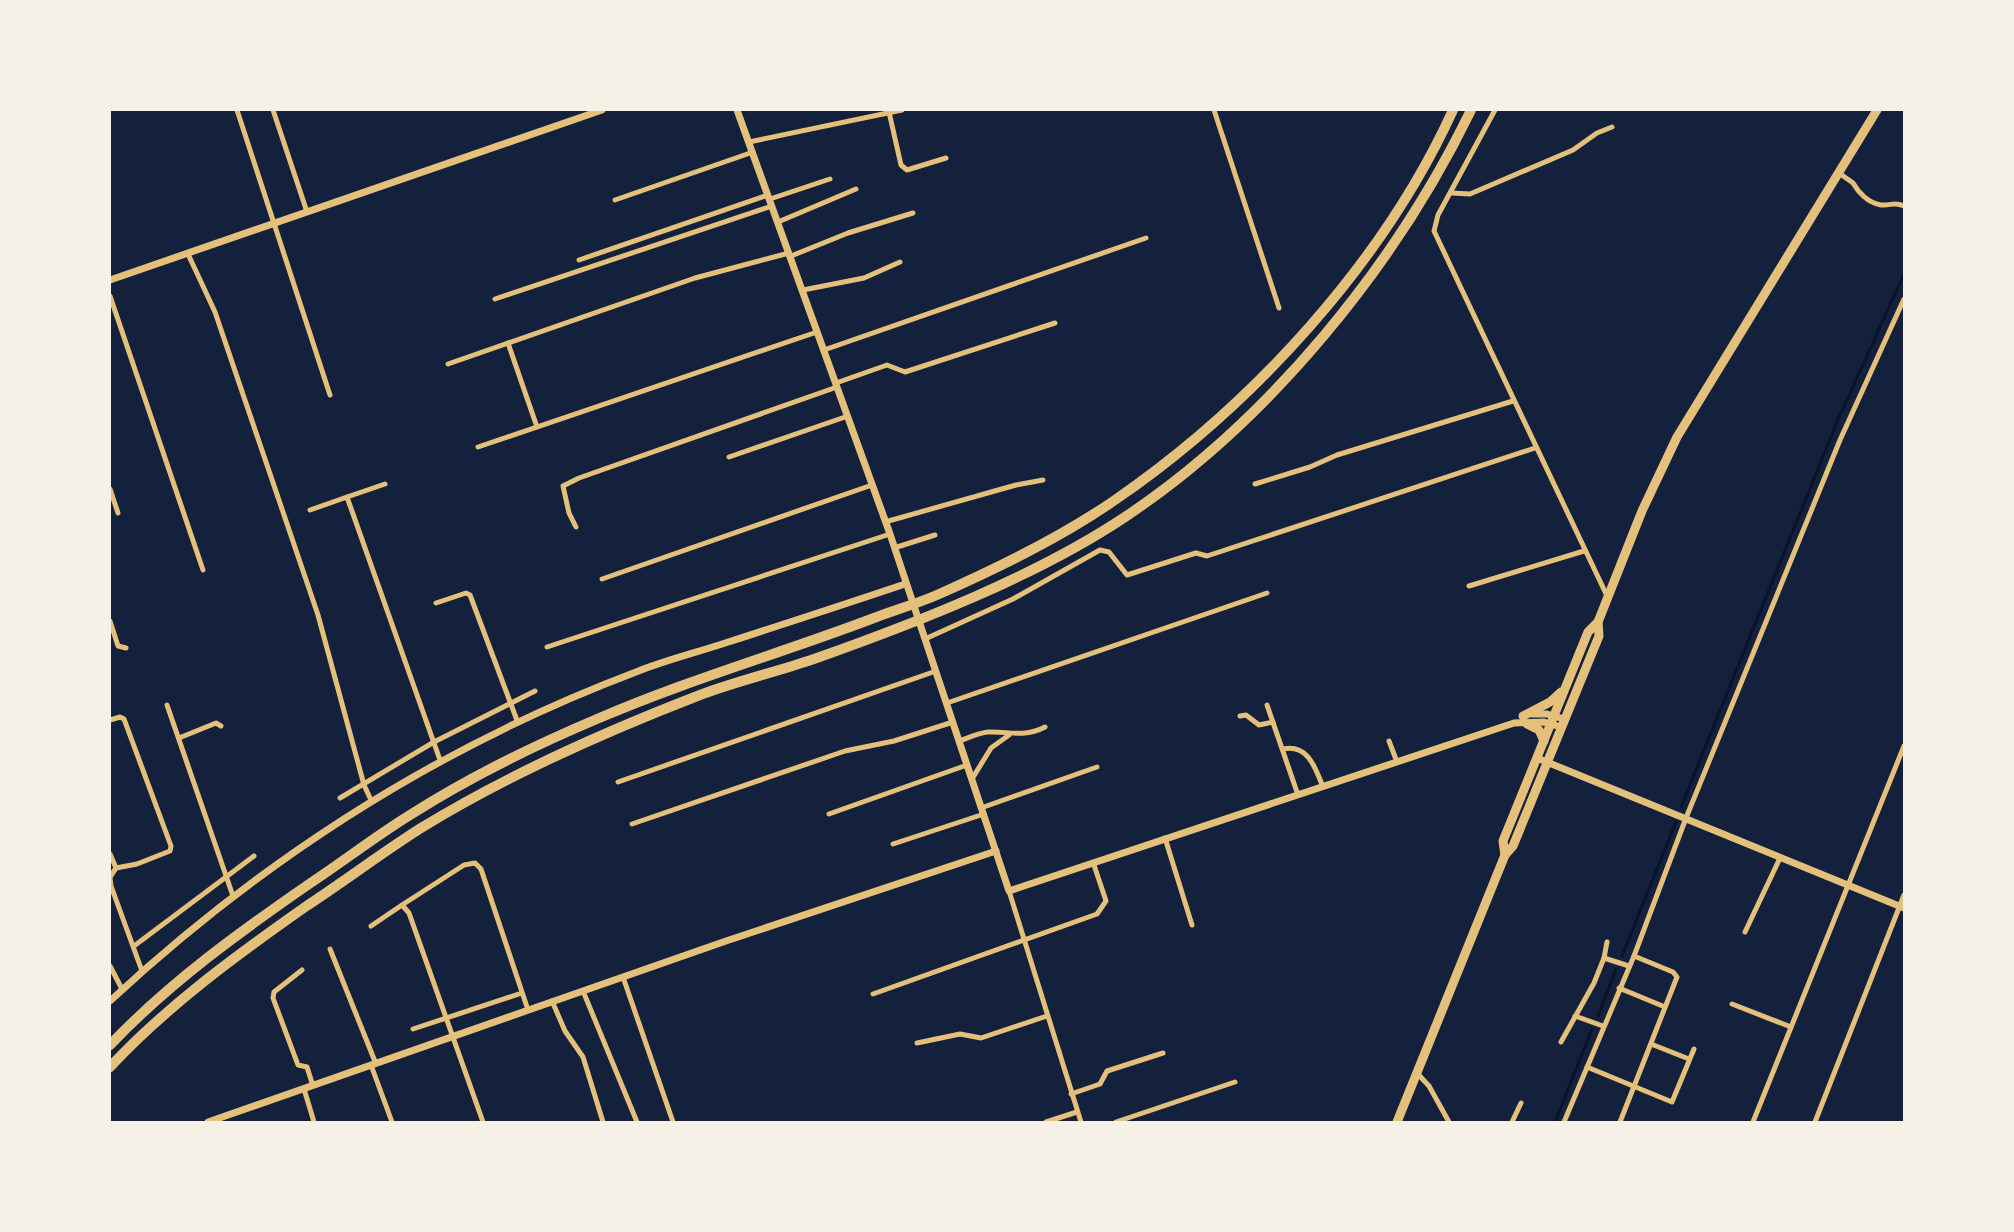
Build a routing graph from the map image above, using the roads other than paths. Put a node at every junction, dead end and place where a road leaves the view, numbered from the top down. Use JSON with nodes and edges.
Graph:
{"nodes":[{"id":1,"x":237,"y":110,"type":"edge"},
{"id":2,"x":273,"y":110,"type":"edge"},
{"id":3,"x":602,"y":110,"type":"edge"},
{"id":4,"x":737,"y":110,"type":"edge"},
{"id":5,"x":902,"y":110,"type":"edge"},
{"id":6,"x":1214,"y":110,"type":"edge"},
{"id":7,"x":1453,"y":110,"type":"edge"},
{"id":8,"x":1471,"y":110,"type":"edge"},
{"id":9,"x":1495,"y":110,"type":"edge"},
{"id":10,"x":1877,"y":110,"type":"edge"},
{"id":11,"x":889,"y":112,"type":"junction"},
{"id":12,"x":1612,"y":127,"type":"dead end"},
{"id":13,"x":749,"y":142,"type":"junction"},
{"id":14,"x":753,"y":152,"type":"junction"},
{"id":15,"x":946,"y":158,"type":"dead end"},
{"id":16,"x":1839,"y":173,"type":"junction"},
{"id":17,"x":830,"y":179,"type":"dead end"},
{"id":18,"x":856,"y":189,"type":"dead end"},
{"id":19,"x":1452,"y":192,"type":"junction"},
{"id":20,"x":615,"y":200,"type":"dead end"},
{"id":21,"x":770,"y":200,"type":"junction"},
{"id":22,"x":1905,"y":206,"type":"edge"},
{"id":23,"x":307,"y":212,"type":"junction"},
{"id":24,"x":913,"y":213,"type":"dead end"},
{"id":25,"x":778,"y":222,"type":"junction"},
{"id":26,"x":274,"y":224,"type":"junction"},
{"id":27,"x":1146,"y":238,"type":"dead end"},
{"id":28,"x":188,"y":254,"type":"junction"},
{"id":29,"x":790,"y":254,"type":"junction"},
{"id":30,"x":579,"y":260,"type":"dead end"},
{"id":31,"x":900,"y":262,"type":"dead end"},
{"id":32,"x":110,"y":280,"type":"edge"},
{"id":33,"x":803,"y":290,"type":"junction"},
{"id":34,"x":110,"y":296,"type":"edge"},
{"id":35,"x":495,"y":299,"type":"dead end"},
{"id":36,"x":1905,"y":299,"type":"edge"},
{"id":37,"x":1279,"y":308,"type":"dead end"},
{"id":38,"x":1902,"y":311,"type":"edge"},
{"id":39,"x":1055,"y":322,"type":"dead end"},
{"id":40,"x":817,"y":332,"type":"junction"},
{"id":41,"x":508,"y":343,"type":"junction"},
{"id":42,"x":824,"y":350,"type":"junction"},
{"id":43,"x":448,"y":364,"type":"dead end"},
{"id":44,"x":837,"y":385,"type":"junction"},
{"id":45,"x":330,"y":395,"type":"dead end"},
{"id":46,"x":1513,"y":401,"type":"junction"},
{"id":47,"x":848,"y":416,"type":"junction"},
{"id":48,"x":537,"y":427,"type":"junction"},
{"id":49,"x":478,"y":447,"type":"dead end"},
{"id":50,"x":1535,"y":448,"type":"junction"},
{"id":51,"x":729,"y":457,"type":"dead end"},
{"id":52,"x":1043,"y":480,"type":"dead end"},
{"id":53,"x":385,"y":484,"type":"dead end"},
{"id":54,"x":1255,"y":484,"type":"dead end"},
{"id":55,"x":872,"y":485,"type":"junction"},
{"id":56,"x":110,"y":489,"type":"edge"},
{"id":57,"x":347,"y":497,"type":"junction"},
{"id":58,"x":310,"y":510,"type":"dead end"},
{"id":59,"x":118,"y":513,"type":"dead end"},
{"id":60,"x":885,"y":522,"type":"junction"},
{"id":61,"x":576,"y":527,"type":"dead end"},
{"id":62,"x":890,"y":534,"type":"junction"},
{"id":63,"x":935,"y":535,"type":"dead end"},
{"id":64,"x":894,"y":548,"type":"junction"},
{"id":65,"x":1584,"y":552,"type":"junction"},
{"id":66,"x":203,"y":570,"type":"dead end"},
{"id":67,"x":602,"y":579,"type":"dead end"},
{"id":68,"x":905,"y":584,"type":"junction"},
{"id":69,"x":1469,"y":586,"type":"dead end"},
{"id":70,"x":1267,"y":593,"type":"dead end"},
{"id":71,"x":1608,"y":598,"type":"junction"},
{"id":72,"x":436,"y":603,"type":"dead end"},
{"id":73,"x":110,"y":621,"type":"edge"},
{"id":74,"x":1598,"y":622,"type":"junction"},
{"id":75,"x":925,"y":639,"type":"junction"},
{"id":76,"x":547,"y":647,"type":"dead end"},
{"id":77,"x":126,"y":648,"type":"dead end"},
{"id":78,"x":936,"y":671,"type":"junction"},
{"id":79,"x":1564,"y":689,"type":"junction"},
{"id":80,"x":535,"y":692,"type":"dead end"},
{"id":81,"x":509,"y":703,"type":"junction"},
{"id":82,"x":947,"y":703,"type":"junction"},
{"id":83,"x":167,"y":705,"type":"dead end"},
{"id":84,"x":1267,"y":705,"type":"dead end"},
{"id":85,"x":1240,"y":716,"type":"dead end"},
{"id":86,"x":1552,"y":719,"type":"junction"},
{"id":87,"x":110,"y":720,"type":"edge"},
{"id":88,"x":1525,"y":720,"type":"junction"},
{"id":89,"x":953,"y":722,"type":"junction"},
{"id":90,"x":1273,"y":722,"type":"junction"},
{"id":91,"x":518,"y":723,"type":"junction"},
{"id":92,"x":1562,"y":723,"type":"junction"},
{"id":93,"x":221,"y":726,"type":"dead end"},
{"id":94,"x":1045,"y":727,"type":"dead end"},
{"id":95,"x":1009,"y":735,"type":"junction"},
{"id":96,"x":179,"y":738,"type":"junction"},
{"id":97,"x":959,"y":741,"type":"junction"},
{"id":98,"x":1389,"y":741,"type":"dead end"},
{"id":99,"x":1544,"y":741,"type":"junction"},
{"id":100,"x":434,"y":742,"type":"junction"},
{"id":101,"x":1905,"y":746,"type":"edge"},
{"id":102,"x":1282,"y":749,"type":"junction"},
{"id":103,"x":1537,"y":758,"type":"junction"},
{"id":104,"x":440,"y":760,"type":"junction"},
{"id":105,"x":1397,"y":762,"type":"junction"},
{"id":106,"x":1547,"y":762,"type":"junction"},
{"id":107,"x":967,"y":765,"type":"junction"},
{"id":108,"x":1097,"y":767,"type":"dead end"},
{"id":109,"x":972,"y":778,"type":"junction"},
{"id":110,"x":618,"y":782,"type":"dead end"},
{"id":111,"x":364,"y":785,"type":"junction"},
{"id":112,"x":1323,"y":786,"type":"junction"},
{"id":113,"x":1298,"y":795,"type":"junction"},
{"id":114,"x":340,"y":798,"type":"dead end"},
{"id":115,"x":370,"y":800,"type":"junction"},
{"id":116,"x":982,"y":811,"type":"junction"},
{"id":117,"x":829,"y":814,"type":"dead end"},
{"id":118,"x":1686,"y":818,"type":"junction"},
{"id":119,"x":632,"y":824,"type":"dead end"},
{"id":120,"x":1165,"y":838,"type":"junction"},
{"id":121,"x":893,"y":844,"type":"dead end"},
{"id":122,"x":996,"y":852,"type":"junction"},
{"id":123,"x":110,"y":854,"type":"edge"},
{"id":124,"x":1505,"y":855,"type":"junction"},
{"id":125,"x":254,"y":856,"type":"dead end"},
{"id":126,"x":1780,"y":858,"type":"junction"},
{"id":127,"x":1093,"y":862,"type":"junction"},
{"id":128,"x":116,"y":868,"type":"junction"},
{"id":129,"x":227,"y":876,"type":"junction"},
{"id":130,"x":1848,"y":886,"type":"junction"},
{"id":131,"x":1009,"y":891,"type":"junction"},
{"id":132,"x":1905,"y":895,"type":"edge"},
{"id":133,"x":232,"y":896,"type":"junction"},
{"id":134,"x":402,"y":905,"type":"junction"},
{"id":135,"x":1902,"y":908,"type":"edge"},
{"id":136,"x":1192,"y":925,"type":"dead end"},
{"id":137,"x":371,"y":926,"type":"dead end"},
{"id":138,"x":1745,"y":932,"type":"dead end"},
{"id":139,"x":1023,"y":941,"type":"junction"},
{"id":140,"x":1607,"y":942,"type":"dead end"},
{"id":141,"x":134,"y":946,"type":"junction"},
{"id":142,"x":330,"y":949,"type":"dead end"},
{"id":143,"x":1634,"y":956,"type":"junction"},
{"id":144,"x":1604,"y":958,"type":"junction"},
{"id":145,"x":110,"y":966,"type":"edge"},
{"id":146,"x":1629,"y":966,"type":"junction"},
{"id":147,"x":302,"y":970,"type":"dead end"},
{"id":148,"x":142,"y":971,"type":"junction"},
{"id":149,"x":623,"y":977,"type":"junction"},
{"id":150,"x":1619,"y":988,"type":"junction"},
{"id":151,"x":122,"y":989,"type":"junction"},
{"id":152,"x":583,"y":991,"type":"junction"},
{"id":153,"x":522,"y":993,"type":"junction"},
{"id":154,"x":873,"y":994,"type":"dead end"},
{"id":155,"x":110,"y":1001,"type":"edge"},
{"id":156,"x":552,"y":1001,"type":"junction"},
{"id":157,"x":1732,"y":1004,"type":"dead end"},
{"id":158,"x":1665,"y":1007,"type":"junction"},
{"id":159,"x":528,"y":1010,"type":"junction"},
{"id":160,"x":1047,"y":1016,"type":"junction"},
{"id":161,"x":1575,"y":1016,"type":"junction"},
{"id":162,"x":447,"y":1018,"type":"junction"},
{"id":163,"x":1604,"y":1026,"type":"junction"},
{"id":164,"x":1791,"y":1027,"type":"junction"},
{"id":165,"x":413,"y":1029,"type":"dead end"},
{"id":166,"x":454,"y":1037,"type":"junction"},
{"id":167,"x":1561,"y":1042,"type":"dead end"},
{"id":168,"x":917,"y":1043,"type":"dead end"},
{"id":169,"x":1651,"y":1044,"type":"junction"},
{"id":170,"x":110,"y":1045,"type":"edge"},
{"id":171,"x":1694,"y":1050,"type":"dead end"},
{"id":172,"x":1163,"y":1053,"type":"dead end"},
{"id":173,"x":1689,"y":1059,"type":"junction"},
{"id":174,"x":373,"y":1065,"type":"junction"},
{"id":175,"x":110,"y":1067,"type":"edge"},
{"id":176,"x":1587,"y":1067,"type":"junction"},
{"id":177,"x":1417,"y":1073,"type":"junction"},
{"id":178,"x":1235,"y":1082,"type":"dead end"},
{"id":179,"x":313,"y":1086,"type":"junction"},
{"id":180,"x":1634,"y":1086,"type":"junction"},
{"id":181,"x":304,"y":1089,"type":"junction"},
{"id":182,"x":1071,"y":1094,"type":"junction"},
{"id":183,"x":1521,"y":1103,"type":"dead end"},
{"id":184,"x":1077,"y":1112,"type":"junction"},
{"id":185,"x":1564,"y":1121,"type":"edge"},
{"id":186,"x":208,"y":1122,"type":"edge"},
{"id":187,"x":314,"y":1122,"type":"edge"},
{"id":188,"x":392,"y":1122,"type":"edge"},
{"id":189,"x":483,"y":1122,"type":"edge"},
{"id":190,"x":603,"y":1122,"type":"edge"},
{"id":191,"x":637,"y":1122,"type":"edge"},
{"id":192,"x":673,"y":1122,"type":"edge"},
{"id":193,"x":1046,"y":1122,"type":"edge"},
{"id":194,"x":1081,"y":1122,"type":"edge"},
{"id":195,"x":1116,"y":1122,"type":"edge"},
{"id":196,"x":1396,"y":1122,"type":"edge"},
{"id":197,"x":1449,"y":1122,"type":"edge"},
{"id":198,"x":1512,"y":1122,"type":"edge"},
{"id":199,"x":1571,"y":1122,"type":"edge"},
{"id":200,"x":1620,"y":1122,"type":"edge"},
{"id":201,"x":1753,"y":1122,"type":"edge"},
{"id":202,"x":1815,"y":1122,"type":"edge"}],
"edges":[{"from":1,"to":26,"type":"street"},
{"from":2,"to":23,"type":"street"},
{"from":3,"to":23,"type":"street"},
{"from":4,"to":13,"type":"street"},
{"from":5,"to":11,"type":"street"},
{"from":6,"to":37,"type":"street"},
{"from":7,"to":170,"type":"highway"},
{"from":8,"to":175,"type":"highway"},
{"from":9,"to":19,"type":"street"},
{"from":10,"to":16,"type":"highway"},
{"from":11,"to":13,"type":"street"},
{"from":11,"to":15,"type":"street"},
{"from":12,"to":19,"type":"street"},
{"from":13,"to":14,"type":"street"},
{"from":14,"to":20,"type":"street"},
{"from":14,"to":21,"type":"street"},
{"from":16,"to":22,"type":"street"},
{"from":16,"to":71,"type":"highway"},
{"from":17,"to":21,"type":"street"},
{"from":18,"to":25,"type":"street"},
{"from":19,"to":46,"type":"street"},
{"from":21,"to":25,"type":"street"},
{"from":21,"to":30,"type":"street"},
{"from":21,"to":35,"type":"street"},
{"from":23,"to":26,"type":"street"},
{"from":24,"to":29,"type":"street"},
{"from":25,"to":29,"type":"street"},
{"from":26,"to":28,"type":"street"},
{"from":26,"to":45,"type":"street"},
{"from":27,"to":42,"type":"street"},
{"from":28,"to":32,"type":"street"},
{"from":28,"to":111,"type":"street"},
{"from":29,"to":33,"type":"street"},
{"from":29,"to":41,"type":"street"},
{"from":31,"to":33,"type":"street"},
{"from":33,"to":40,"type":"street"},
{"from":34,"to":66,"type":"street"},
{"from":36,"to":38,"type":"street"},
{"from":38,"to":118,"type":"street"},
{"from":39,"to":44,"type":"street"},
{"from":40,"to":42,"type":"street"},
{"from":40,"to":48,"type":"street"},
{"from":41,"to":43,"type":"street"},
{"from":41,"to":48,"type":"street"},
{"from":42,"to":44,"type":"street"},
{"from":44,"to":47,"type":"street"},
{"from":44,"to":61,"type":"street"},
{"from":46,"to":50,"type":"street"},
{"from":46,"to":54,"type":"street"},
{"from":47,"to":51,"type":"street"},
{"from":47,"to":55,"type":"street"},
{"from":48,"to":49,"type":"street"},
{"from":50,"to":65,"type":"street"},
{"from":50,"to":75,"type":"street"},
{"from":52,"to":60,"type":"street"},
{"from":53,"to":57,"type":"street"},
{"from":55,"to":60,"type":"street"},
{"from":55,"to":67,"type":"street"},
{"from":56,"to":59,"type":"street"},
{"from":57,"to":58,"type":"street"},
{"from":57,"to":100,"type":"street"},
{"from":60,"to":62,"type":"street"},
{"from":62,"to":64,"type":"street"},
{"from":62,"to":76,"type":"street"},
{"from":63,"to":64,"type":"street"},
{"from":64,"to":68,"type":"street"},
{"from":65,"to":69,"type":"street"},
{"from":65,"to":71,"type":"street"},
{"from":68,"to":75,"type":"street"},
{"from":68,"to":91,"type":"street"},
{"from":70,"to":82,"type":"street"},
{"from":71,"to":74,"type":"highway"},
{"from":72,"to":81,"type":"street"},
{"from":73,"to":77,"type":"street"},
{"from":74,"to":79,"type":"highway"},
{"from":74,"to":92,"type":"highway"},
{"from":75,"to":78,"type":"street"},
{"from":78,"to":82,"type":"street"},
{"from":78,"to":110,"type":"street"},
{"from":79,"to":86,"type":"highway"},
{"from":79,"to":88,"type":"highway"},
{"from":80,"to":81,"type":"street"},
{"from":81,"to":91,"type":"street"},
{"from":81,"to":100,"type":"street"},
{"from":82,"to":89,"type":"street"},
{"from":83,"to":96,"type":"street"},
{"from":84,"to":90,"type":"street"},
{"from":85,"to":90,"type":"street"},
{"from":86,"to":88,"type":"street"},
{"from":86,"to":92,"type":"street"},
{"from":86,"to":99,"type":"highway"},
{"from":87,"to":128,"type":"street"},
{"from":88,"to":99,"type":"highway"},
{"from":88,"to":105,"type":"street"},
{"from":89,"to":97,"type":"street"},
{"from":89,"to":119,"type":"street"},
{"from":90,"to":102,"type":"street"},
{"from":91,"to":104,"type":"street"},
{"from":92,"to":106,"type":"highway"},
{"from":93,"to":96,"type":"street"},
{"from":94,"to":95,"type":"street"},
{"from":95,"to":97,"type":"street"},
{"from":95,"to":109,"type":"street"},
{"from":96,"to":129,"type":"street"},
{"from":97,"to":107,"type":"street"},
{"from":98,"to":105,"type":"street"},
{"from":99,"to":103,"type":"highway"},
{"from":100,"to":104,"type":"street"},
{"from":100,"to":111,"type":"street"},
{"from":101,"to":130,"type":"street"},
{"from":102,"to":112,"type":"street"},
{"from":102,"to":113,"type":"street"},
{"from":103,"to":106,"type":"street"},
{"from":103,"to":124,"type":"highway"},
{"from":104,"to":115,"type":"street"},
{"from":105,"to":112,"type":"street"},
{"from":106,"to":118,"type":"street"},
{"from":106,"to":124,"type":"highway"},
{"from":107,"to":109,"type":"street"},
{"from":107,"to":117,"type":"street"},
{"from":108,"to":116,"type":"street"},
{"from":109,"to":116,"type":"street"},
{"from":111,"to":114,"type":"street"},
{"from":111,"to":115,"type":"street"},
{"from":112,"to":113,"type":"street"},
{"from":113,"to":120,"type":"street"},
{"from":115,"to":133,"type":"street"},
{"from":116,"to":121,"type":"street"},
{"from":116,"to":122,"type":"street"},
{"from":118,"to":126,"type":"street"},
{"from":118,"to":143,"type":"street"},
{"from":120,"to":127,"type":"street"},
{"from":120,"to":136,"type":"street"},
{"from":122,"to":131,"type":"street"},
{"from":122,"to":149,"type":"street"},
{"from":123,"to":128,"type":"street"},
{"from":124,"to":177,"type":"highway"},
{"from":125,"to":129,"type":"street"},
{"from":126,"to":130,"type":"street"},
{"from":126,"to":138,"type":"street"},
{"from":127,"to":131,"type":"street"},
{"from":127,"to":139,"type":"street"},
{"from":128,"to":141,"type":"street"},
{"from":129,"to":133,"type":"street"},
{"from":129,"to":141,"type":"street"},
{"from":130,"to":135,"type":"street"},
{"from":130,"to":164,"type":"street"},
{"from":131,"to":139,"type":"street"},
{"from":132,"to":135,"type":"street"},
{"from":133,"to":148,"type":"street"},
{"from":134,"to":137,"type":"street"},
{"from":134,"to":153,"type":"street"},
{"from":134,"to":162,"type":"street"},
{"from":135,"to":202,"type":"street"},
{"from":139,"to":154,"type":"street"},
{"from":139,"to":160,"type":"street"},
{"from":140,"to":144,"type":"street"},
{"from":141,"to":148,"type":"street"},
{"from":142,"to":174,"type":"street"},
{"from":143,"to":146,"type":"street"},
{"from":143,"to":158,"type":"street"},
{"from":144,"to":146,"type":"street"},
{"from":144,"to":161,"type":"street"},
{"from":145,"to":151,"type":"street"},
{"from":146,"to":150,"type":"street"},
{"from":147,"to":179,"type":"street"},
{"from":148,"to":151,"type":"street"},
{"from":149,"to":152,"type":"street"},
{"from":149,"to":192,"type":"street"},
{"from":150,"to":158,"type":"street"},
{"from":150,"to":163,"type":"street"},
{"from":151,"to":155,"type":"street"},
{"from":152,"to":156,"type":"street"},
{"from":152,"to":191,"type":"street"},
{"from":153,"to":159,"type":"street"},
{"from":153,"to":162,"type":"street"},
{"from":156,"to":159,"type":"street"},
{"from":156,"to":190,"type":"street"},
{"from":157,"to":164,"type":"street"},
{"from":158,"to":169,"type":"street"},
{"from":159,"to":166,"type":"street"},
{"from":160,"to":168,"type":"street"},
{"from":160,"to":182,"type":"street"},
{"from":161,"to":163,"type":"street"},
{"from":161,"to":167,"type":"street"},
{"from":162,"to":165,"type":"street"},
{"from":162,"to":166,"type":"street"},
{"from":163,"to":176,"type":"street"},
{"from":164,"to":201,"type":"street"},
{"from":166,"to":174,"type":"street"},
{"from":166,"to":189,"type":"street"},
{"from":169,"to":173,"type":"street"},
{"from":169,"to":180,"type":"street"},
{"from":171,"to":173,"type":"street"},
{"from":172,"to":182,"type":"street"},
{"from":173,"to":180,"type":"street"},
{"from":174,"to":179,"type":"street"},
{"from":174,"to":188,"type":"street"},
{"from":176,"to":180,"type":"street"},
{"from":176,"to":185,"type":"street"},
{"from":177,"to":196,"type":"highway"},
{"from":177,"to":197,"type":"street"},
{"from":178,"to":195,"type":"street"},
{"from":179,"to":181,"type":"street"},
{"from":180,"to":200,"type":"street"},
{"from":181,"to":186,"type":"street"},
{"from":181,"to":187,"type":"street"},
{"from":182,"to":184,"type":"street"},
{"from":183,"to":198,"type":"street"},
{"from":184,"to":193,"type":"street"},
{"from":184,"to":194,"type":"street"},
{"from":185,"to":199,"type":"street"}]}
